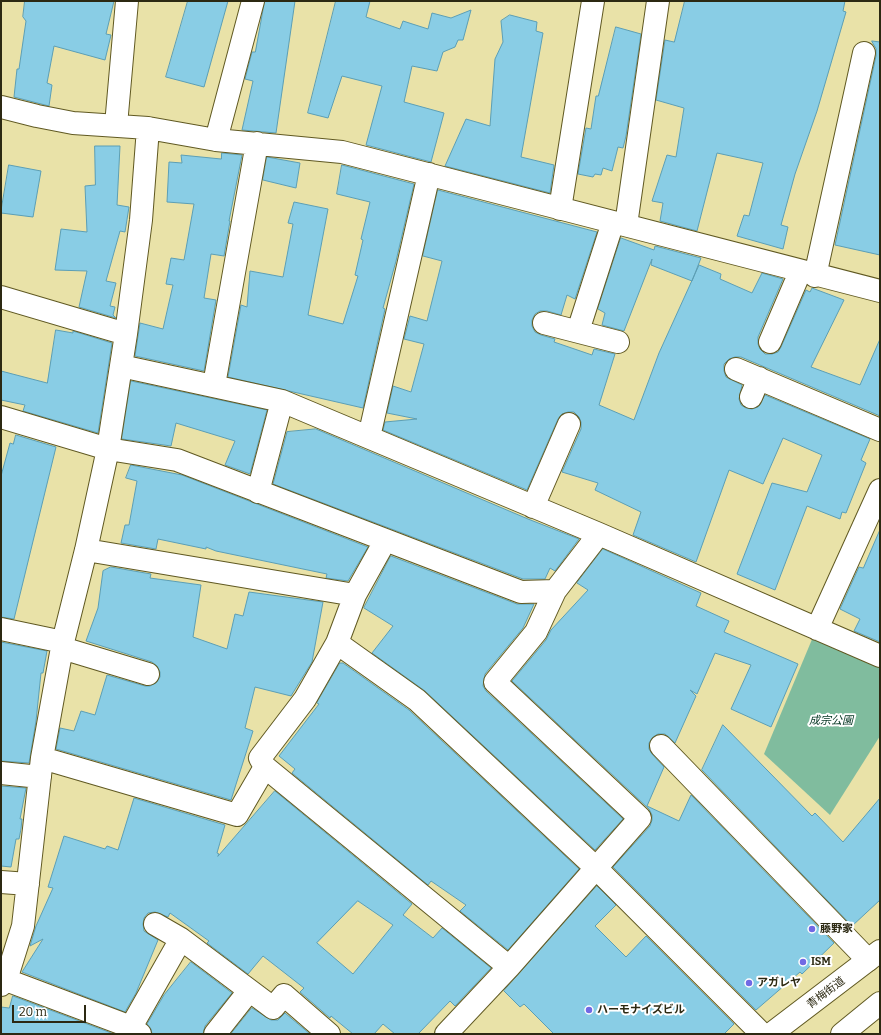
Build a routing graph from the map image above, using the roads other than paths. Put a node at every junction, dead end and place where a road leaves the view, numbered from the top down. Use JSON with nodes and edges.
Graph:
{"nodes":[{"id":1,"x":127,"y":1,"type":"edge"},
{"id":2,"x":252,"y":1,"type":"edge"},
{"id":3,"x":593,"y":1,"type":"edge"},
{"id":4,"x":658,"y":1,"type":"edge"},
{"id":5,"x":864,"y":53,"type":"dead end"},
{"id":6,"x":1,"y":107,"type":"edge"},
{"id":7,"x":116,"y":125,"type":"junction"},
{"id":8,"x":148,"y":128,"type":"junction"},
{"id":9,"x":216,"y":140,"type":"junction"},
{"id":10,"x":257,"y":143,"type":"junction"},
{"id":11,"x":430,"y":174,"type":"junction"},
{"id":12,"x":560,"y":209,"type":"junction"},
{"id":13,"x":620,"y":224,"type":"junction"},
{"id":14,"x":808,"y":274,"type":"junction"},
{"id":15,"x":880,"y":292,"type":"edge"},
{"id":16,"x":1,"y":297,"type":"edge"},
{"id":17,"x":544,"y":323,"type":"dead end"},
{"id":18,"x":578,"y":331,"type":"junction"},
{"id":19,"x":126,"y":334,"type":"junction"},
{"id":20,"x":618,"y":342,"type":"dead end"},
{"id":21,"x":770,"y":342,"type":"dead end"},
{"id":22,"x":121,"y":366,"type":"junction"},
{"id":23,"x":736,"y":369,"type":"dead end"},
{"id":24,"x":214,"y":385,"type":"junction"},
{"id":25,"x":282,"y":401,"type":"junction"},
{"id":26,"x":1,"y":417,"type":"edge"},
{"id":27,"x":569,"y":424,"type":"dead end"},
{"id":28,"x":880,"y":430,"type":"edge"},
{"id":29,"x":369,"y":437,"type":"junction"},
{"id":30,"x":108,"y":449,"type":"junction"},
{"id":31,"x":880,"y":490,"type":"edge"},
{"id":32,"x":258,"y":492,"type":"junction"},
{"id":33,"x":533,"y":507,"type":"junction"},
{"id":34,"x":599,"y":534,"type":"junction"},
{"id":35,"x":384,"y":541,"type":"junction"},
{"id":36,"x":86,"y":550,"type":"junction"},
{"id":37,"x":555,"y":591,"type":"junction"},
{"id":38,"x":355,"y":595,"type":"junction"},
{"id":39,"x":1,"y":629,"type":"edge"},
{"id":40,"x":817,"y":629,"type":"junction"},
{"id":41,"x":337,"y":643,"type":"junction"},
{"id":42,"x":63,"y":645,"type":"junction"},
{"id":43,"x":880,"y":656,"type":"edge"},
{"id":44,"x":148,"y":674,"type":"dead end"},
{"id":45,"x":661,"y":746,"type":"dead end"},
{"id":46,"x":265,"y":767,"type":"junction"},
{"id":47,"x":41,"y":768,"type":"junction"},
{"id":48,"x":1,"y":773,"type":"edge"},
{"id":49,"x":596,"y":868,"type":"junction"},
{"id":50,"x":1,"y":882,"type":"edge"},
{"id":51,"x":28,"y":884,"type":"junction"},
{"id":52,"x":155,"y":924,"type":"dead end"},
{"id":53,"x":181,"y":939,"type":"junction"},
{"id":54,"x":874,"y":956,"type":"edge"},
{"id":55,"x":509,"y":967,"type":"junction"},
{"id":56,"x":3,"y":981,"type":"edge"},
{"id":57,"x":249,"y":991,"type":"junction"},
{"id":58,"x":880,"y":1002,"type":"edge"},
{"id":59,"x":136,"y":1031,"type":"edge"},
{"id":60,"x":215,"y":1034,"type":"edge"},
{"id":61,"x":329,"y":1034,"type":"edge"},
{"id":62,"x":446,"y":1034,"type":"edge"},
{"id":63,"x":762,"y":1034,"type":"edge"},
{"id":64,"x":772,"y":1034,"type":"edge"},
{"id":65,"x":842,"y":1034,"type":"edge"}],
"edges":[{"from":1,"to":7,"type":"street"},
{"from":2,"to":9,"type":"street"},
{"from":3,"to":12,"type":"street"},
{"from":4,"to":13,"type":"street"},
{"from":5,"to":14,"type":"street"},
{"from":6,"to":7,"type":"street"},
{"from":7,"to":8,"type":"street"},
{"from":8,"to":9,"type":"street"},
{"from":8,"to":19,"type":"street"},
{"from":9,"to":10,"type":"street"},
{"from":10,"to":11,"type":"street"},
{"from":10,"to":24,"type":"street"},
{"from":11,"to":12,"type":"street"},
{"from":11,"to":29,"type":"street"},
{"from":12,"to":13,"type":"street"},
{"from":13,"to":14,"type":"street"},
{"from":13,"to":18,"type":"street"},
{"from":14,"to":15,"type":"street"},
{"from":14,"to":21,"type":"street"},
{"from":16,"to":19,"type":"street"},
{"from":17,"to":18,"type":"street"},
{"from":18,"to":20,"type":"street"},
{"from":19,"to":22,"type":"street"},
{"from":22,"to":24,"type":"street"},
{"from":22,"to":30,"type":"street"},
{"from":23,"to":28,"type":"street"},
{"from":24,"to":25,"type":"street"},
{"from":25,"to":29,"type":"street"},
{"from":25,"to":32,"type":"street"},
{"from":26,"to":30,"type":"street"},
{"from":27,"to":33,"type":"street"},
{"from":29,"to":33,"type":"street"},
{"from":30,"to":32,"type":"street"},
{"from":30,"to":36,"type":"street"},
{"from":31,"to":40,"type":"street"},
{"from":32,"to":35,"type":"street"},
{"from":33,"to":34,"type":"street"},
{"from":34,"to":37,"type":"street"},
{"from":34,"to":40,"type":"street"},
{"from":35,"to":37,"type":"street"},
{"from":35,"to":38,"type":"street"},
{"from":36,"to":38,"type":"street"},
{"from":36,"to":42,"type":"street"},
{"from":37,"to":49,"type":"street"},
{"from":38,"to":41,"type":"street"},
{"from":39,"to":42,"type":"street"},
{"from":40,"to":43,"type":"street"},
{"from":41,"to":46,"type":"street"},
{"from":41,"to":49,"type":"street"},
{"from":42,"to":44,"type":"street"},
{"from":42,"to":47,"type":"street"},
{"from":45,"to":54,"type":"street"},
{"from":46,"to":47,"type":"street"},
{"from":46,"to":55,"type":"street"},
{"from":47,"to":48,"type":"street"},
{"from":47,"to":51,"type":"street"},
{"from":49,"to":55,"type":"street"},
{"from":49,"to":63,"type":"street"},
{"from":50,"to":51,"type":"street"},
{"from":51,"to":56,"type":"street"},
{"from":52,"to":53,"type":"street"},
{"from":53,"to":57,"type":"street"},
{"from":53,"to":59,"type":"street"},
{"from":54,"to":64,"type":"street","name":"青梅街道"},
{"from":55,"to":62,"type":"street"},
{"from":56,"to":59,"type":"street"},
{"from":57,"to":60,"type":"street"},
{"from":57,"to":61,"type":"street"},
{"from":58,"to":65,"type":"street"}]}
